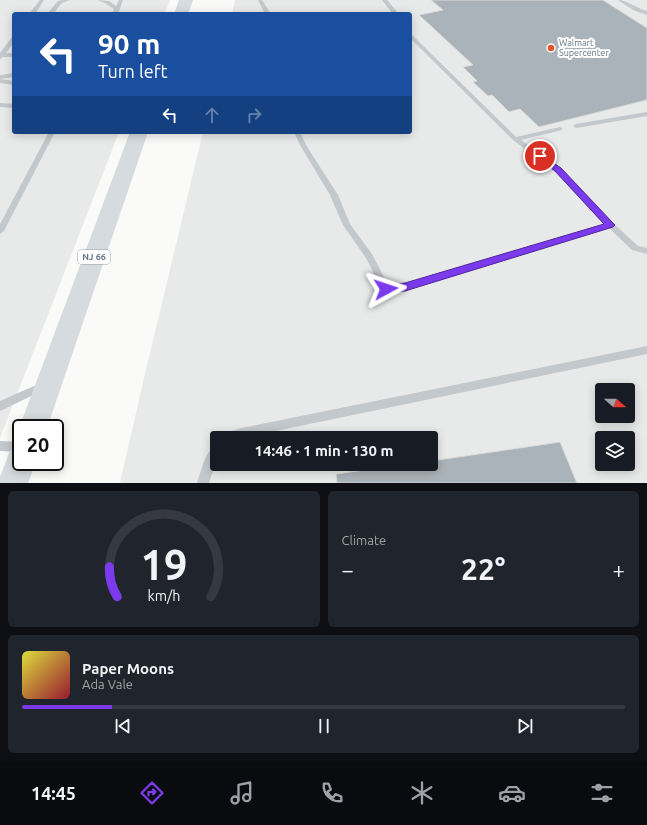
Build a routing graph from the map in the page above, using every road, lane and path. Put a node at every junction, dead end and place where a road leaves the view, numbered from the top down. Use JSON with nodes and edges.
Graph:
{"nodes":[{"id":1,"x":42,"y":0,"type":"edge"},
{"id":2,"x":68,"y":0,"type":"edge"},
{"id":3,"x":100,"y":0,"type":"edge"},
{"id":4,"x":122,"y":0,"type":"edge"},
{"id":5,"x":186,"y":0,"type":"edge"},
{"id":6,"x":260,"y":0,"type":"edge"},
{"id":7,"x":384,"y":0,"type":"edge"},
{"id":8,"x":620,"y":0,"type":"edge"},
{"id":9,"x":33,"y":12,"type":"edge"},
{"id":10,"x":52,"y":12,"type":"edge"},
{"id":11,"x":116,"y":12,"type":"edge"},
{"id":12,"x":182,"y":12,"type":"edge"},
{"id":13,"x":267,"y":12,"type":"edge"},
{"id":14,"x":394,"y":12,"type":"edge"},
{"id":15,"x":647,"y":13,"type":"edge"},
{"id":16,"x":412,"y":36,"type":"edge"},
{"id":17,"x":12,"y":41,"type":"edge"},
{"id":18,"x":12,"y":55,"type":"edge"},
{"id":19,"x":0,"y":56,"type":"edge"},
{"id":20,"x":12,"y":75,"type":"edge"},
{"id":21,"x":0,"y":77,"type":"edge"},
{"id":22,"x":0,"y":81,"type":"edge"},
{"id":23,"x":12,"y":82,"type":"edge"},
{"id":24,"x":0,"y":105,"type":"edge"},
{"id":25,"x":12,"y":106,"type":"edge"},
{"id":26,"x":647,"y":114,"type":"edge"},
{"id":27,"x":576,"y":126,"type":"dead end"},
{"id":28,"x":560,"y":129,"type":"dead end"},
{"id":29,"x":51,"y":134,"type":"edge"},
{"id":30,"x":138,"y":134,"type":"edge"},
{"id":31,"x":298,"y":134,"type":"edge"},
{"id":32,"x":515,"y":138,"type":"junction"},
{"id":33,"x":610,"y":225,"type":"junction"},
{"id":34,"x":0,"y":231,"type":"edge"},
{"id":35,"x":647,"y":251,"type":"edge"},
{"id":36,"x":647,"y":350,"type":"edge"},
{"id":37,"x":49,"y":383,"type":"junction"},
{"id":38,"x":0,"y":406,"type":"edge"},
{"id":39,"x":36,"y":419,"type":"edge"},
{"id":40,"x":252,"y":431,"type":"edge"},
{"id":41,"x":0,"y":446,"type":"edge"},
{"id":42,"x":12,"y":447,"type":"edge"},
{"id":43,"x":210,"y":462,"type":"edge"},
{"id":44,"x":17,"y":471,"type":"edge"},
{"id":45,"x":13,"y":483,"type":"edge"},
{"id":46,"x":203,"y":483,"type":"edge"}],
"edges":[{"from":1,"to":9,"type":"lane"},
{"from":2,"to":10,"type":"lane"},
{"from":3,"to":11,"type":"lane"},
{"from":4,"to":11,"type":"lane"},
{"from":5,"to":12,"type":"highway"},
{"from":6,"to":13,"type":"lane"},
{"from":7,"to":14,"type":"lane"},
{"from":8,"to":15,"type":"lane"},
{"from":16,"to":32,"type":"lane"},
{"from":17,"to":19,"type":"lane"},
{"from":18,"to":19,"type":"lane"},
{"from":20,"to":21,"type":"lane"},
{"from":22,"to":23,"type":"lane"},
{"from":24,"to":25,"type":"lane"},
{"from":26,"to":27,"type":"lane"},
{"from":28,"to":32,"type":"lane"},
{"from":29,"to":34,"type":"lane"},
{"from":30,"to":37,"type":"highway","number":"NJ 66"},
{"from":31,"to":33,"type":"lane"},
{"from":32,"to":33,"type":"lane"},
{"from":33,"to":35,"type":"lane"},
{"from":36,"to":40,"type":"lane"},
{"from":37,"to":38,"type":"lane"},
{"from":37,"to":39,"type":"highway","number":"NJ 66"},
{"from":41,"to":42,"type":"lane"},
{"from":43,"to":46,"type":"lane"},
{"from":44,"to":45,"type":"highway"}]}
